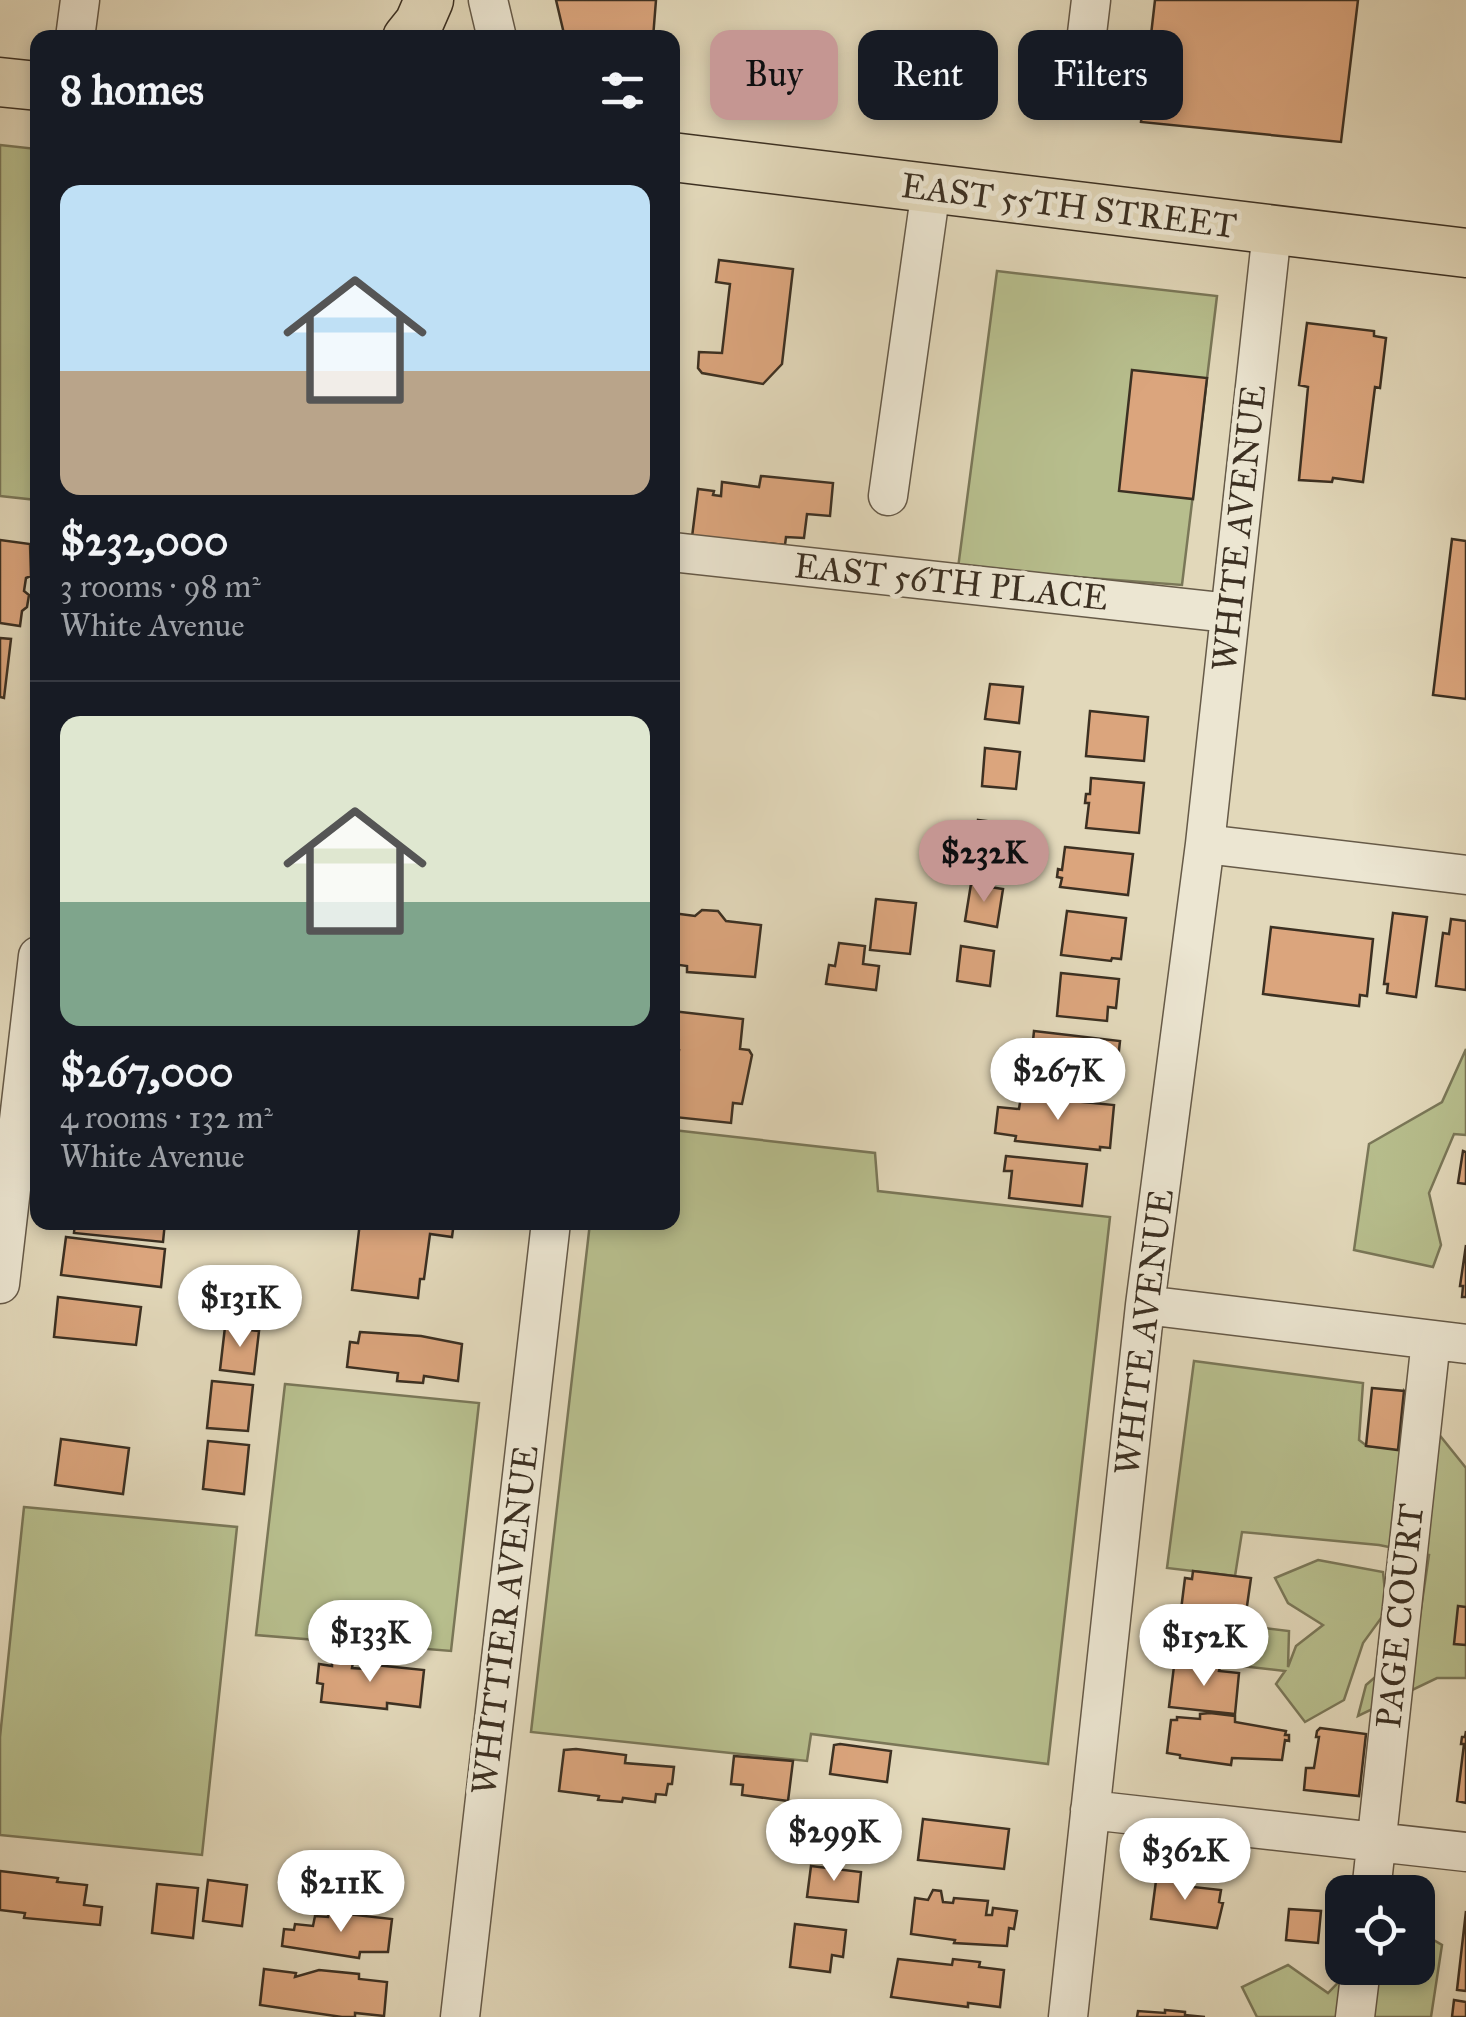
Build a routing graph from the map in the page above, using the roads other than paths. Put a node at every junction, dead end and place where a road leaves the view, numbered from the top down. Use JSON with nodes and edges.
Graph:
{"nodes":[{"id":1,"x":80,"y":0,"type":"edge"},
{"id":2,"x":429,"y":0,"type":"edge"},
{"id":3,"x":488,"y":0,"type":"edge"},
{"id":4,"x":1091,"y":0,"type":"edge"},
{"id":5,"x":77,"y":30,"type":"edge"},
{"id":6,"x":414,"y":30,"type":"edge"},
{"id":7,"x":495,"y":30,"type":"edge"},
{"id":8,"x":1087,"y":30,"type":"edge"},
{"id":9,"x":0,"y":82,"type":"edge"},
{"id":10,"x":30,"y":85,"type":"edge"},
{"id":11,"x":680,"y":158,"type":"edge"},
{"id":12,"x":931,"y":189,"type":"junction"},
{"id":13,"x":1272,"y":231,"type":"junction"},
{"id":14,"x":1466,"y":253,"type":"edge"},
{"id":15,"x":888,"y":496,"type":"dead end"},
{"id":16,"x":680,"y":553,"type":"edge"},
{"id":17,"x":1229,"y":613,"type":"junction"},
{"id":18,"x":1205,"y":844,"type":"junction"},
{"id":19,"x":1466,"y":874,"type":"edge"},
{"id":20,"x":30,"y":1003,"type":"edge"},
{"id":21,"x":9,"y":1126,"type":"edge"},
{"id":22,"x":550,"y":1230,"type":"edge"},
{"id":23,"x":0,"y":1284,"type":"edge"},
{"id":24,"x":1145,"y":1305,"type":"junction"},
{"id":25,"x":1448,"y":1342,"type":"edge"},
{"id":26,"x":1090,"y":1810,"type":"junction"},
{"id":27,"x":1376,"y":1841,"type":"junction"},
{"id":28,"x":1466,"y":1852,"type":"edge"},
{"id":29,"x":1373,"y":1875,"type":"edge"},
{"id":30,"x":1359,"y":1985,"type":"edge"},
{"id":31,"x":460,"y":2017,"type":"edge"},
{"id":32,"x":1068,"y":2017,"type":"edge"},
{"id":33,"x":1355,"y":2017,"type":"edge"}],
"edges":[{"from":1,"to":5,"type":"street"},
{"from":2,"to":6,"type":"main road"},
{"from":3,"to":7,"type":"street"},
{"from":4,"to":8,"type":"street"},
{"from":9,"to":10,"type":"main road"},
{"from":11,"to":12,"type":"main road","name":"EAST 55TH STREET"},
{"from":12,"to":13,"type":"main road","name":"EAST 55TH STREET"},
{"from":12,"to":15,"type":"street"},
{"from":13,"to":14,"type":"main road","name":"EAST 55TH STREET"},
{"from":13,"to":17,"type":"street","name":"WHITE AVENUE"},
{"from":16,"to":17,"type":"street","name":"EAST 56TH PLACE"},
{"from":17,"to":18,"type":"street","name":"WHITE AVENUE"},
{"from":18,"to":19,"type":"street"},
{"from":18,"to":24,"type":"street","name":"WHITE AVENUE"},
{"from":20,"to":21,"type":"street"},
{"from":21,"to":23,"type":"street"},
{"from":22,"to":31,"type":"street","name":"WHITTIER AVENUE"},
{"from":24,"to":25,"type":"street"},
{"from":24,"to":26,"type":"street","name":"WHITE AVENUE"},
{"from":25,"to":27,"type":"street","name":"PAGE COURT"},
{"from":26,"to":27,"type":"street"},
{"from":26,"to":32,"type":"street","name":"WHITE AVENUE"},
{"from":27,"to":28,"type":"street"},
{"from":27,"to":29,"type":"street","name":"PAGE COURT"},
{"from":30,"to":33,"type":"street"}]}
